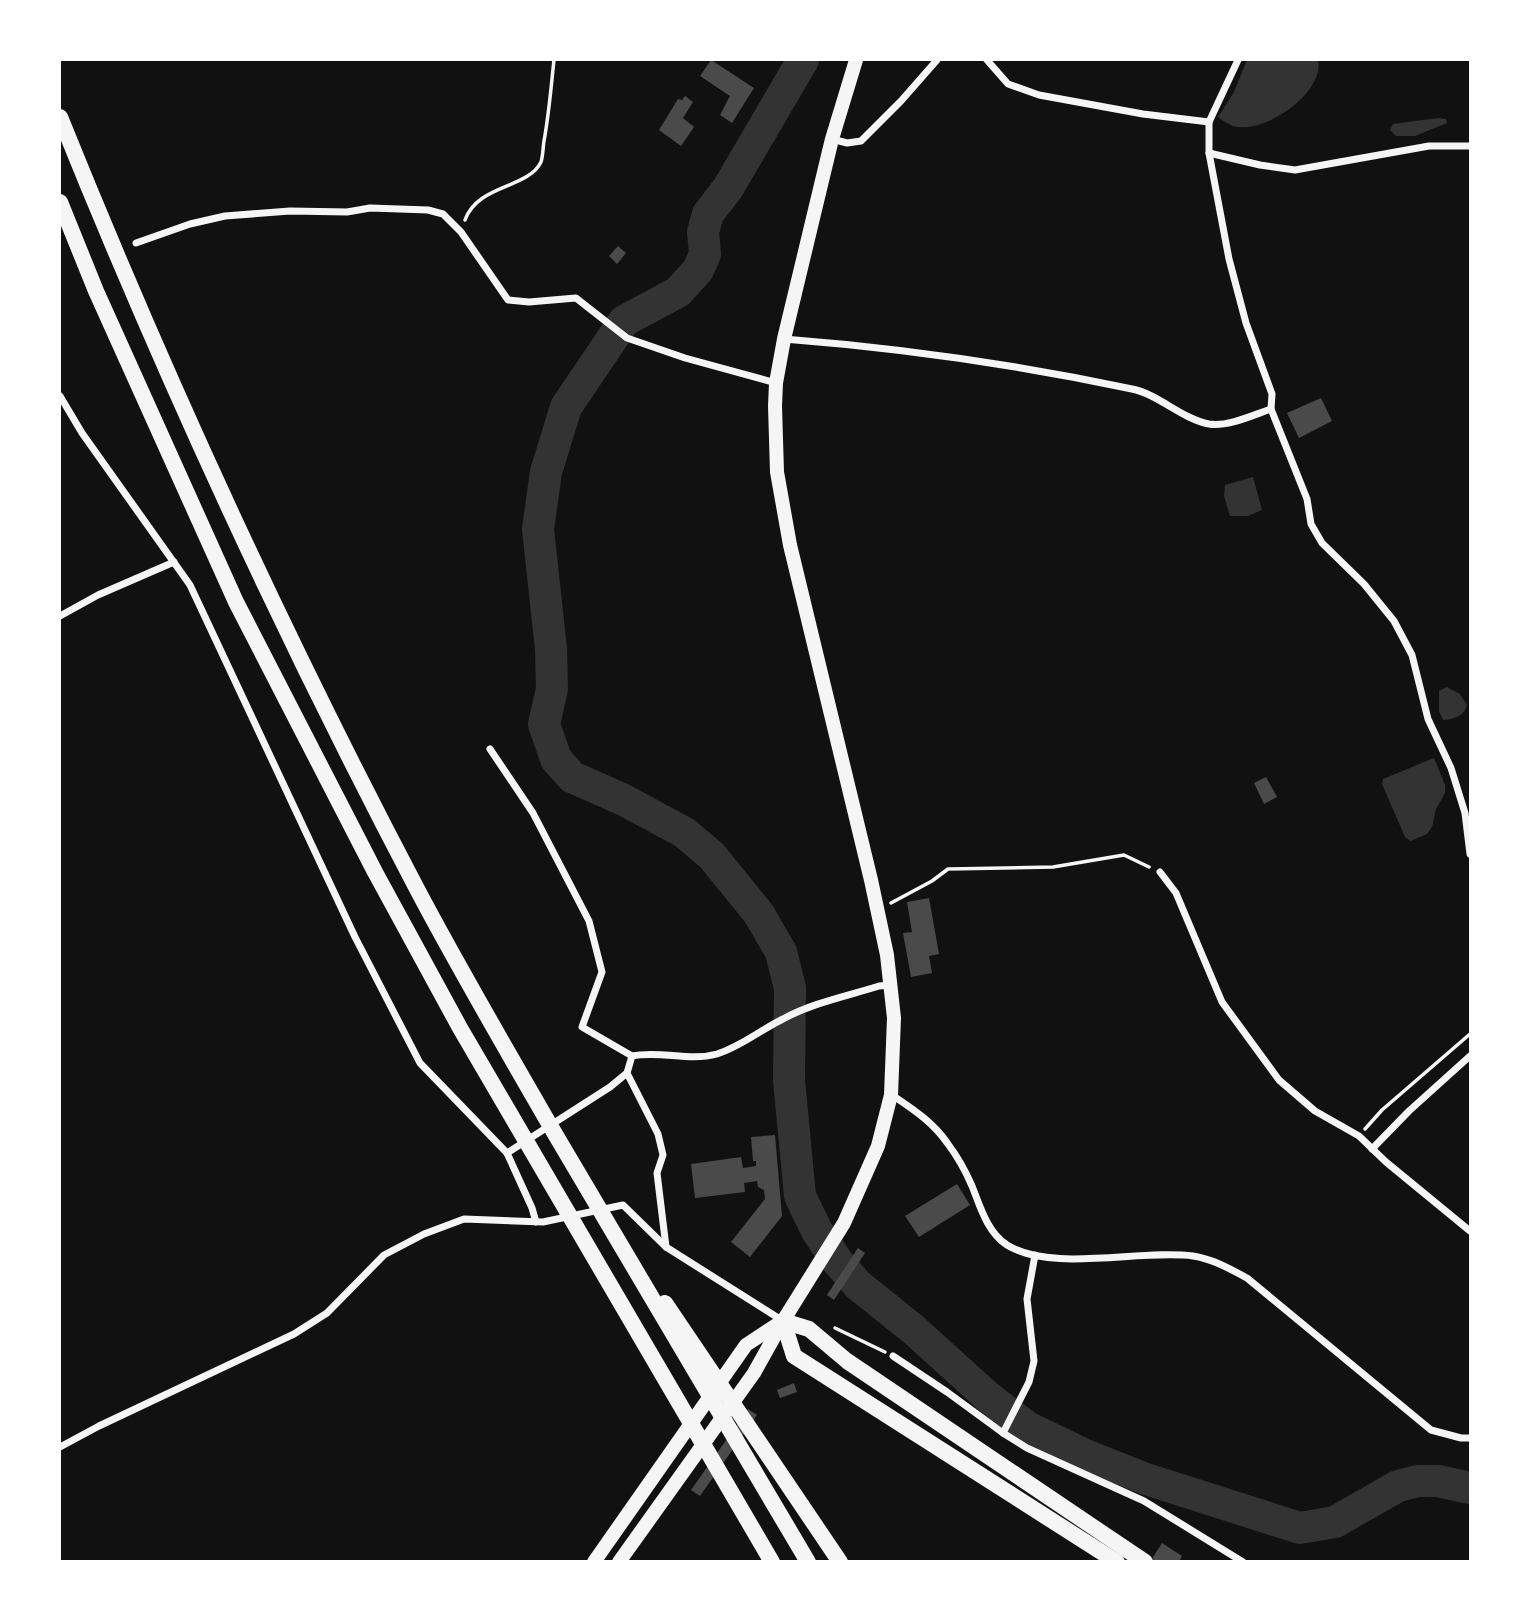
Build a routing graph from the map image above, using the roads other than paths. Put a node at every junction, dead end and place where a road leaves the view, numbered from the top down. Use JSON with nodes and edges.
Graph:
{"nodes":[{"id":1,"x":856,"y":60,"type":"edge"},
{"id":2,"x":937,"y":60,"type":"edge"},
{"id":3,"x":987,"y":60,"type":"edge"},
{"id":4,"x":1238,"y":60,"type":"edge"},
{"id":5,"x":60,"y":117,"type":"edge"},
{"id":6,"x":1209,"y":122,"type":"junction"},
{"id":7,"x":832,"y":139,"type":"junction"},
{"id":8,"x":1471,"y":146,"type":"edge"},
{"id":9,"x":1209,"y":153,"type":"junction"},
{"id":10,"x":60,"y":202,"type":"edge"},
{"id":11,"x":136,"y":243,"type":"dead end"},
{"id":12,"x":784,"y":338,"type":"junction"},
{"id":13,"x":776,"y":383,"type":"junction"},
{"id":14,"x":60,"y":396,"type":"edge"},
{"id":15,"x":1271,"y":409,"type":"junction"},
{"id":16,"x":174,"y":562,"type":"junction"},
{"id":17,"x":60,"y":616,"type":"edge"},
{"id":18,"x":490,"y":749,"type":"dead end"},
{"id":19,"x":1471,"y":854,"type":"edge"},
{"id":20,"x":1160,"y":872,"type":"road end"},
{"id":21,"x":891,"y":985,"type":"junction"},
{"id":22,"x":632,"y":1056,"type":"junction"},
{"id":23,"x":1471,"y":1056,"type":"edge"},
{"id":24,"x":627,"y":1073,"type":"junction"},
{"id":25,"x":891,"y":1095,"type":"junction"},
{"id":26,"x":1372,"y":1149,"type":"junction"},
{"id":27,"x":507,"y":1153,"type":"junction"},
{"id":28,"x":583,"y":1182,"type":"junction"},
{"id":29,"x":536,"y":1222,"type":"junction"},
{"id":30,"x":1471,"y":1231,"type":"edge"},
{"id":31,"x":666,"y":1247,"type":"junction"},
{"id":32,"x":1035,"y":1255,"type":"junction"},
{"id":33,"x":783,"y":1321,"type":"junction"},
{"id":34,"x":893,"y":1356,"type":"road end"},
{"id":35,"x":1004,"y":1431,"type":"junction"},
{"id":36,"x":1471,"y":1438,"type":"edge"},
{"id":37,"x":60,"y":1447,"type":"edge"},
{"id":38,"x":601,"y":1559,"type":"edge"},
{"id":39,"x":619,"y":1562,"type":"edge"},
{"id":40,"x":772,"y":1562,"type":"edge"},
{"id":41,"x":808,"y":1562,"type":"edge"},
{"id":42,"x":841,"y":1562,"type":"edge"},
{"id":43,"x":1116,"y":1562,"type":"edge"},
{"id":44,"x":1145,"y":1562,"type":"edge"},
{"id":45,"x":1243,"y":1562,"type":"edge"}],
"edges":[{"from":1,"to":7,"type":"main road"},
{"from":2,"to":7,"type":"street"},
{"from":3,"to":6,"type":"street"},
{"from":4,"to":6,"type":"street"},
{"from":5,"to":28,"type":"highway"},
{"from":6,"to":9,"type":"street"},
{"from":7,"to":12,"type":"main road"},
{"from":8,"to":9,"type":"street"},
{"from":9,"to":15,"type":"street"},
{"from":10,"to":40,"type":"highway"},
{"from":11,"to":13,"type":"street"},
{"from":12,"to":13,"type":"main road"},
{"from":12,"to":15,"type":"street"},
{"from":13,"to":21,"type":"main road"},
{"from":14,"to":16,"type":"street"},
{"from":15,"to":19,"type":"street"},
{"from":16,"to":17,"type":"street"},
{"from":16,"to":27,"type":"street"},
{"from":18,"to":22,"type":"street"},
{"from":20,"to":26,"type":"street"},
{"from":21,"to":22,"type":"street"},
{"from":21,"to":25,"type":"main road"},
{"from":22,"to":24,"type":"street"},
{"from":23,"to":26,"type":"street"},
{"from":24,"to":27,"type":"street"},
{"from":24,"to":31,"type":"street"},
{"from":25,"to":32,"type":"street"},
{"from":25,"to":33,"type":"main road"},
{"from":26,"to":30,"type":"street"},
{"from":27,"to":29,"type":"street"},
{"from":28,"to":41,"type":"highway"},
{"from":28,"to":42,"type":"highway"},
{"from":29,"to":31,"type":"street"},
{"from":29,"to":37,"type":"street"},
{"from":31,"to":33,"type":"street"},
{"from":32,"to":35,"type":"street"},
{"from":32,"to":36,"type":"street"},
{"from":33,"to":38,"type":"main road"},
{"from":33,"to":39,"type":"main road"},
{"from":33,"to":43,"type":"highway"},
{"from":33,"to":44,"type":"highway"},
{"from":34,"to":35,"type":"street"},
{"from":35,"to":45,"type":"street"}]}
